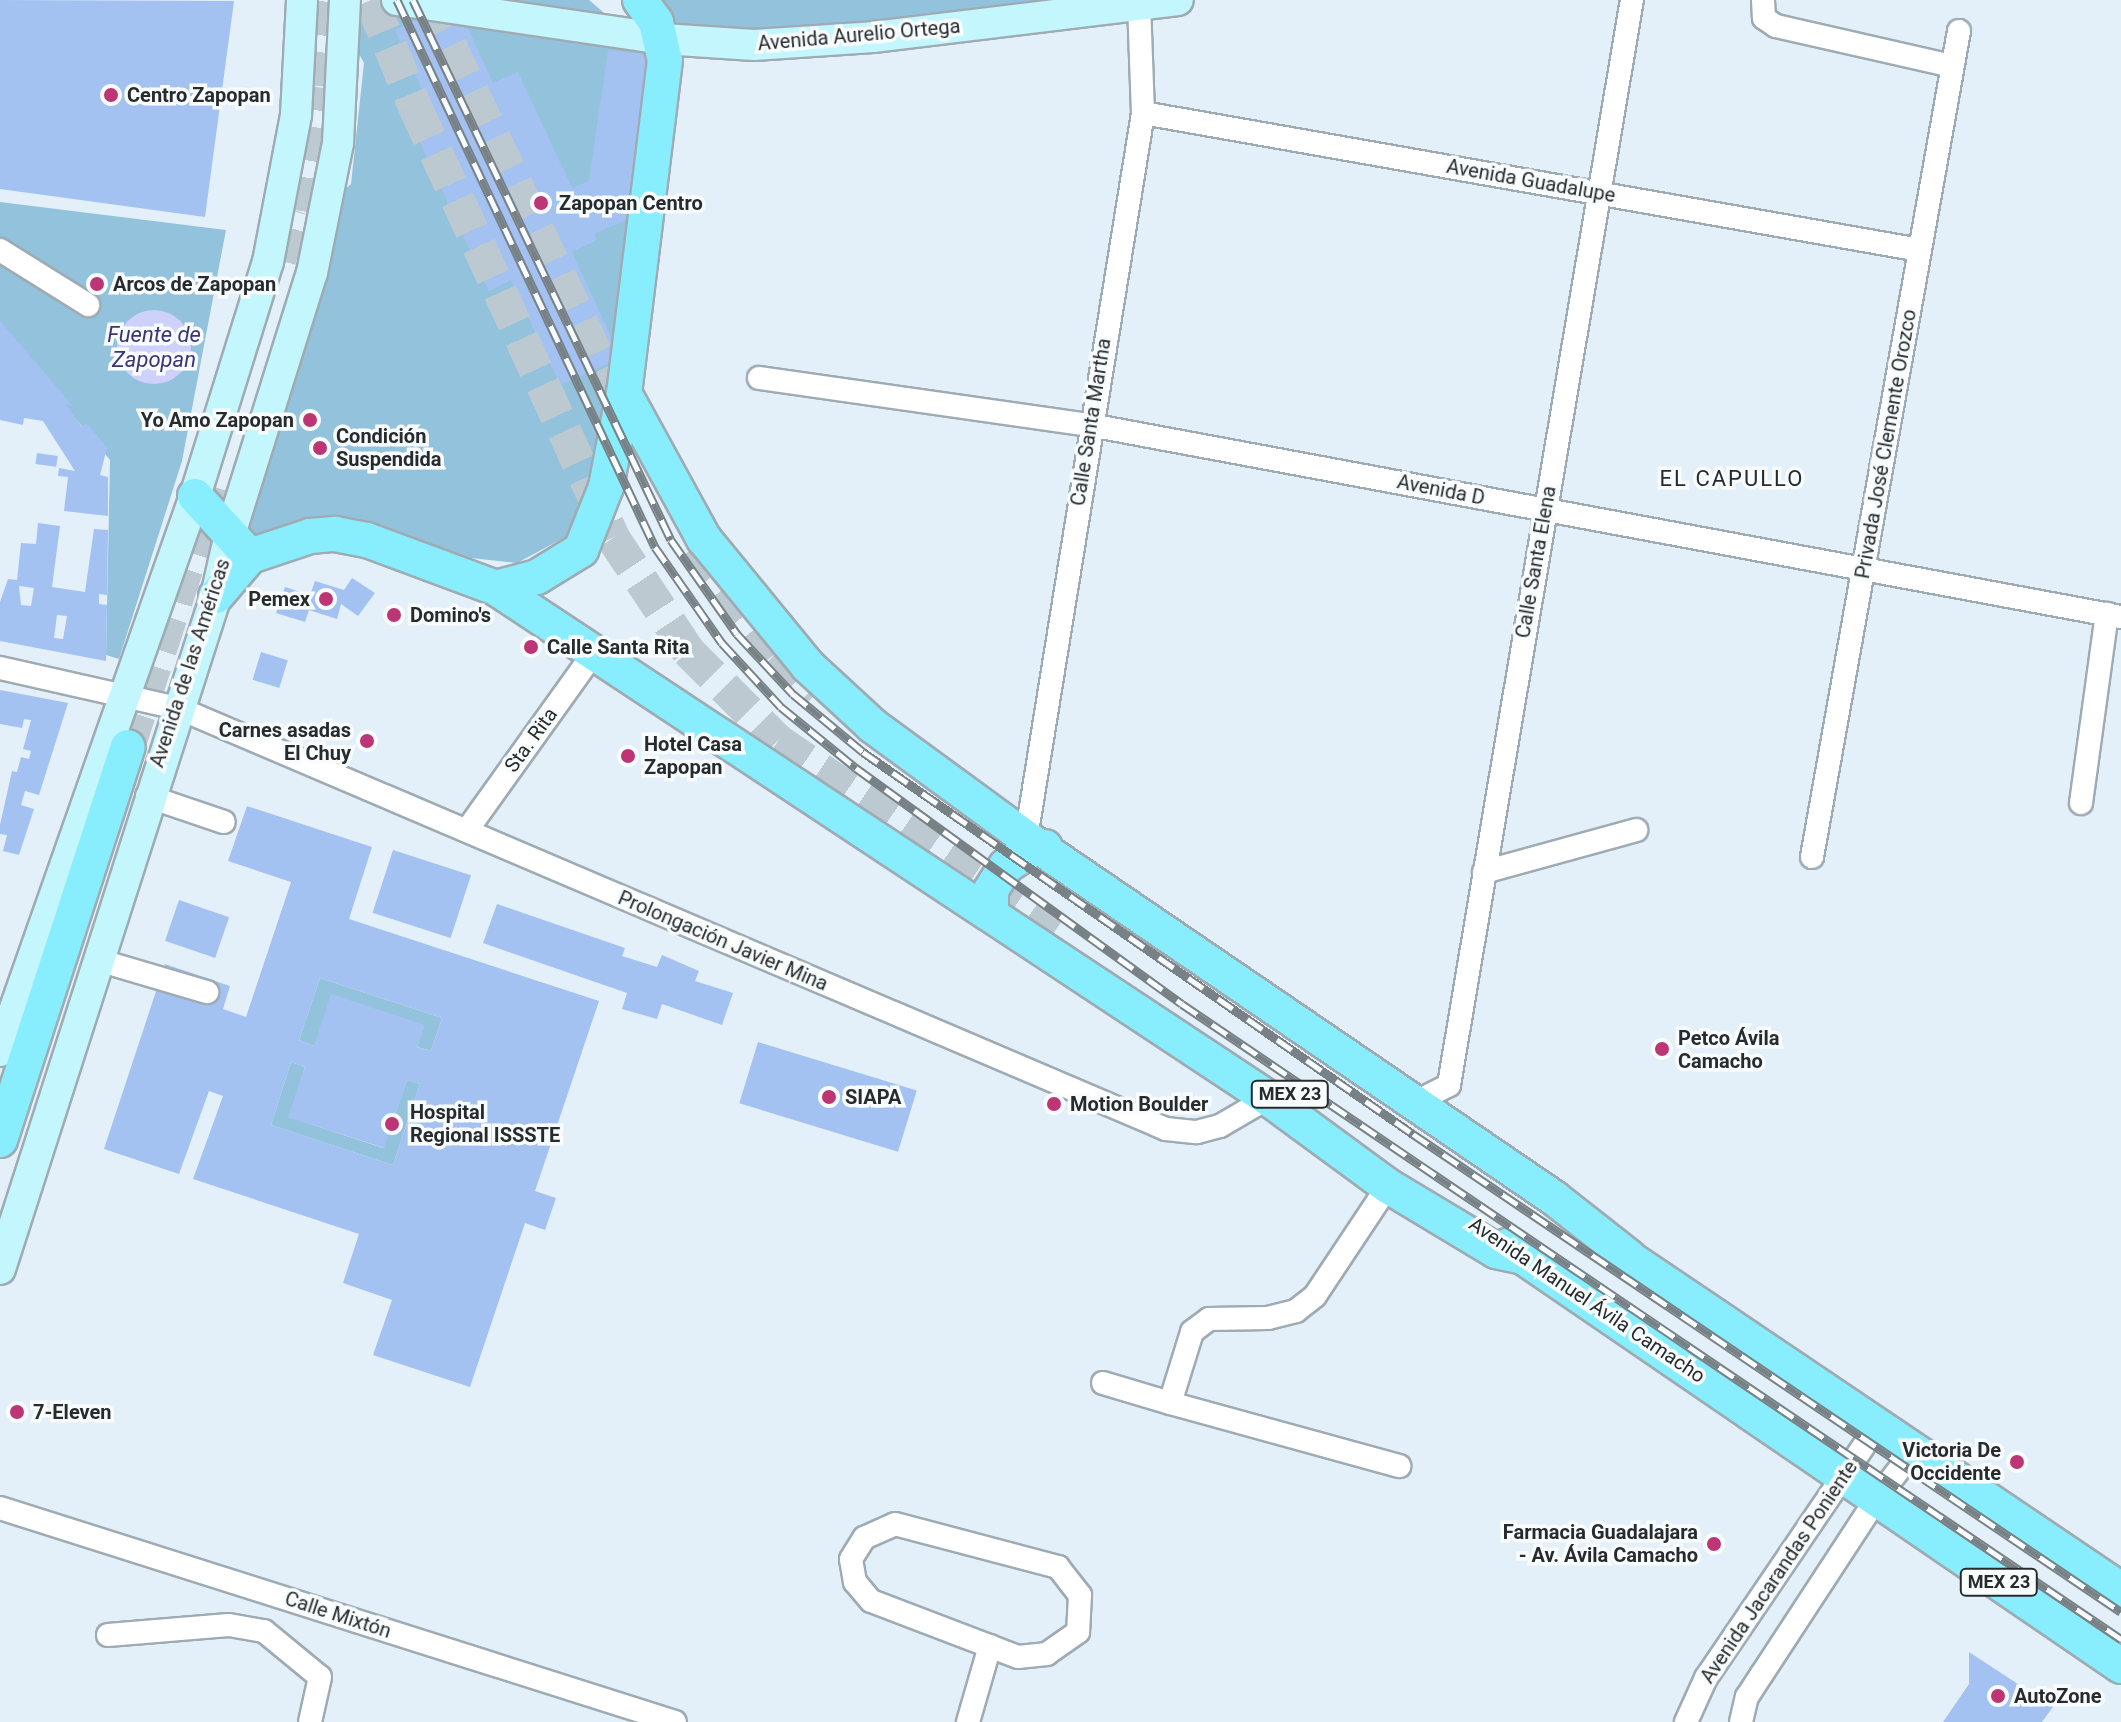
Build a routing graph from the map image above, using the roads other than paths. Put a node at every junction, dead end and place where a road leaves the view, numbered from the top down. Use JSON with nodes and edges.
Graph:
{"nodes":[{"id":1,"x":302,"y":0,"type":"edge"},
{"id":2,"x":345,"y":0,"type":"edge"},
{"id":3,"x":397,"y":0,"type":"edge"},
{"id":4,"x":640,"y":0,"type":"edge"},
{"id":5,"x":1178,"y":0,"type":"edge"},
{"id":6,"x":1632,"y":0,"type":"edge"},
{"id":7,"x":1763,"y":0,"type":"edge"},
{"id":8,"x":1139,"y":5,"type":"junction"},
{"id":9,"x":1959,"y":31,"type":"dead end"},
{"id":10,"x":663,"y":39,"type":"junction"},
{"id":11,"x":1952,"y":66,"type":"junction"},
{"id":12,"x":1143,"y":113,"type":"junction"},
{"id":13,"x":1599,"y":193,"type":"junction"},
{"id":14,"x":0,"y":250,"type":"edge"},
{"id":15,"x":1920,"y":250,"type":"junction"},
{"id":16,"x":88,"y":305,"type":"dead end"},
{"id":17,"x":759,"y":378,"type":"dead end"},
{"id":18,"x":624,"y":393,"type":"junction"},
{"id":19,"x":1090,"y":425,"type":"junction"},
{"id":20,"x":195,"y":496,"type":"junction"},
{"id":21,"x":1545,"y":510,"type":"junction"},
{"id":22,"x":240,"y":545,"type":"junction"},
{"id":23,"x":1863,"y":569,"type":"junction"},
{"id":24,"x":496,"y":588,"type":"junction"},
{"id":25,"x":216,"y":596,"type":"joint"},
{"id":26,"x":2114,"y":615,"type":"edge"},
{"id":27,"x":596,"y":650,"type":"junction"},
{"id":28,"x":0,"y":668,"type":"edge"},
{"id":29,"x":126,"y":693,"type":"junction"},
{"id":30,"x":178,"y":708,"type":"junction"},
{"id":31,"x":128,"y":747,"type":"tunnel mouth"},
{"id":32,"x":147,"y":796,"type":"junction"},
{"id":33,"x":2081,"y":803,"type":"dead end"},
{"id":34,"x":224,"y":822,"type":"dead end"},
{"id":35,"x":467,"y":830,"type":"junction"},
{"id":36,"x":1636,"y":830,"type":"dead end"},
{"id":37,"x":1036,"y":843,"type":"junction"},
{"id":38,"x":1812,"y":857,"type":"dead end"},
{"id":39,"x":1484,"y":872,"type":"junction"},
{"id":40,"x":1082,"y":892,"type":"dead end"},
{"id":41,"x":991,"y":914,"type":"junction"},
{"id":42,"x":1056,"y":930,"type":"tunnel mouth"},
{"id":43,"x":98,"y":960,"type":"junction"},
{"id":44,"x":207,"y":992,"type":"dead end"},
{"id":45,"x":0,"y":1051,"type":"edge"},
{"id":46,"x":1268,"y":1098,"type":"junction"},
{"id":47,"x":1414,"y":1103,"type":"junction"},
{"id":48,"x":0,"y":1140,"type":"edge"},
{"id":49,"x":1388,"y":1186,"type":"junction"},
{"id":50,"x":1524,"y":1257,"type":"junction"},
{"id":51,"x":1629,"y":1257,"type":"junction"},
{"id":52,"x":0,"y":1269,"type":"edge"},
{"id":53,"x":1103,"y":1383,"type":"dead end"},
{"id":54,"x":1170,"y":1403,"type":"junction"},
{"id":55,"x":1878,"y":1425,"type":"junction"},
{"id":56,"x":1915,"y":1449,"type":"junction"},
{"id":57,"x":1399,"y":1466,"type":"dead end"},
{"id":58,"x":1844,"y":1475,"type":"junction"},
{"id":59,"x":1877,"y":1498,"type":"junction"},
{"id":60,"x":0,"y":1508,"type":"edge"},
{"id":61,"x":2121,"y":1590,"type":"edge"},
{"id":62,"x":108,"y":1635,"type":"dead end"},
{"id":63,"x":990,"y":1646,"type":"junction"},
{"id":64,"x":2121,"y":1666,"type":"edge"},
{"id":65,"x":310,"y":1722,"type":"edge"},
{"id":66,"x":675,"y":1722,"type":"edge"},
{"id":67,"x":968,"y":1722,"type":"edge"},
{"id":68,"x":1686,"y":1722,"type":"edge"},
{"id":69,"x":1741,"y":1722,"type":"edge"}],
"edges":[{"from":1,"to":20,"type":"main road"},
{"from":2,"to":22,"type":"main road","name":"Avenida de las Américas"},
{"from":3,"to":10,"type":"main road","name":"Avenida Aurelio Ortega"},
{"from":4,"to":10,"type":"main road"},
{"from":5,"to":8,"type":"main road","name":"Avenida Aurelio Ortega"},
{"from":6,"to":13,"type":"street","name":"Calle Santa Elena"},
{"from":7,"to":11,"type":"street"},
{"from":8,"to":10,"type":"main road","name":"Avenida Aurelio Ortega"},
{"from":8,"to":12,"type":"street","name":"Calle Santa Martha"},
{"from":9,"to":11,"type":"street","name":"Privada José Clemente Orozco"},
{"from":10,"to":18,"type":"main road"},
{"from":11,"to":15,"type":"street","name":"Privada José Clemente Orozco"},
{"from":12,"to":13,"type":"street","name":"Avenida Guadalupe"},
{"from":12,"to":19,"type":"street","name":"Calle Santa Martha"},
{"from":13,"to":15,"type":"street","name":"Avenida Guadalupe"},
{"from":13,"to":21,"type":"street","name":"Calle Santa Elena"},
{"from":14,"to":16,"type":"street"},
{"from":15,"to":23,"type":"street","name":"Privada José Clemente Orozco"},
{"from":17,"to":19,"type":"street","name":"Avenida D"},
{"from":18,"to":24,"type":"main road"},
{"from":18,"to":37,"type":"main road"},
{"from":19,"to":21,"type":"street","name":"Avenida D"},
{"from":19,"to":37,"type":"street","name":"Calle Santa Martha"},
{"from":20,"to":22,"type":"main road"},
{"from":20,"to":29,"type":"main road"},
{"from":21,"to":23,"type":"street","name":"Avenida D"},
{"from":21,"to":39,"type":"street","name":"Calle Santa Elena"},
{"from":22,"to":24,"type":"main road"},
{"from":22,"to":25,"type":"main road"},
{"from":23,"to":26,"type":"street","name":"Avenida D"},
{"from":23,"to":38,"type":"street","name":"Privada José Clemente Orozco"},
{"from":24,"to":27,"type":"main road"},
{"from":25,"to":30,"type":"main road","name":"Avenida de las Américas"},
{"from":26,"to":33,"type":"street"},
{"from":27,"to":35,"type":"street","name":"Sta. Rita"},
{"from":27,"to":41,"type":"main road"},
{"from":28,"to":29,"type":"street","name":"Prolongación Javier Mina"},
{"from":29,"to":30,"type":"street","name":"Prolongación Javier Mina"},
{"from":29,"to":45,"type":"main road"},
{"from":30,"to":32,"type":"main road","name":"Avenida de las Américas"},
{"from":30,"to":35,"type":"street","name":"Prolongación Javier Mina"},
{"from":31,"to":48,"type":"main road"},
{"from":32,"to":34,"type":"street"},
{"from":32,"to":43,"type":"main road","name":"Avenida de las Américas"},
{"from":35,"to":46,"type":"street","name":"Prolongación Javier Mina"},
{"from":36,"to":39,"type":"street"},
{"from":37,"to":41,"type":"main road"},
{"from":37,"to":47,"type":"main road"},
{"from":39,"to":47,"type":"street","name":"Calle Santa Elena"},
{"from":40,"to":51,"type":"main road","number":"MEX 23"},
{"from":41,"to":46,"type":"main road"},
{"from":42,"to":50,"type":"main road","name":"Avenida Manuel Ávila Camacho","number":"MEX 23"},
{"from":43,"to":44,"type":"street"},
{"from":43,"to":52,"type":"main road","name":"Avenida de las Américas"},
{"from":46,"to":49,"type":"main road"},
{"from":47,"to":51,"type":"main road"},
{"from":49,"to":50,"type":"main road"},
{"from":49,"to":54,"type":"street"},
{"from":50,"to":58,"type":"main road","name":"Avenida Manuel Ávila Camacho","number":"MEX 23"},
{"from":51,"to":55,"type":"main road","number":"MEX 23"},
{"from":53,"to":54,"type":"street"},
{"from":54,"to":57,"type":"street"},
{"from":55,"to":56,"type":"main road","number":"MEX 23"},
{"from":55,"to":58,"type":"street","name":"Avenida Jacarandas Poniente"},
{"from":56,"to":59,"type":"street","name":"Avenida Jacarandas Poniente"},
{"from":56,"to":61,"type":"main road","number":"MEX 23"},
{"from":58,"to":59,"type":"main road","name":"Avenida Manuel Ávila Camacho","number":"MEX 23"},
{"from":58,"to":68,"type":"street","name":"Avenida Jacarandas Poniente"},
{"from":59,"to":64,"type":"main road","name":"Avenida Manuel Ávila Camacho","number":"MEX 23"},
{"from":59,"to":69,"type":"street","name":"Avenida Jacarandas Poniente"},
{"from":60,"to":66,"type":"street","name":"Calle Mixtón"},
{"from":62,"to":65,"type":"street"},
{"from":63,"to":63,"type":"street"},
{"from":63,"to":67,"type":"street"}]}
